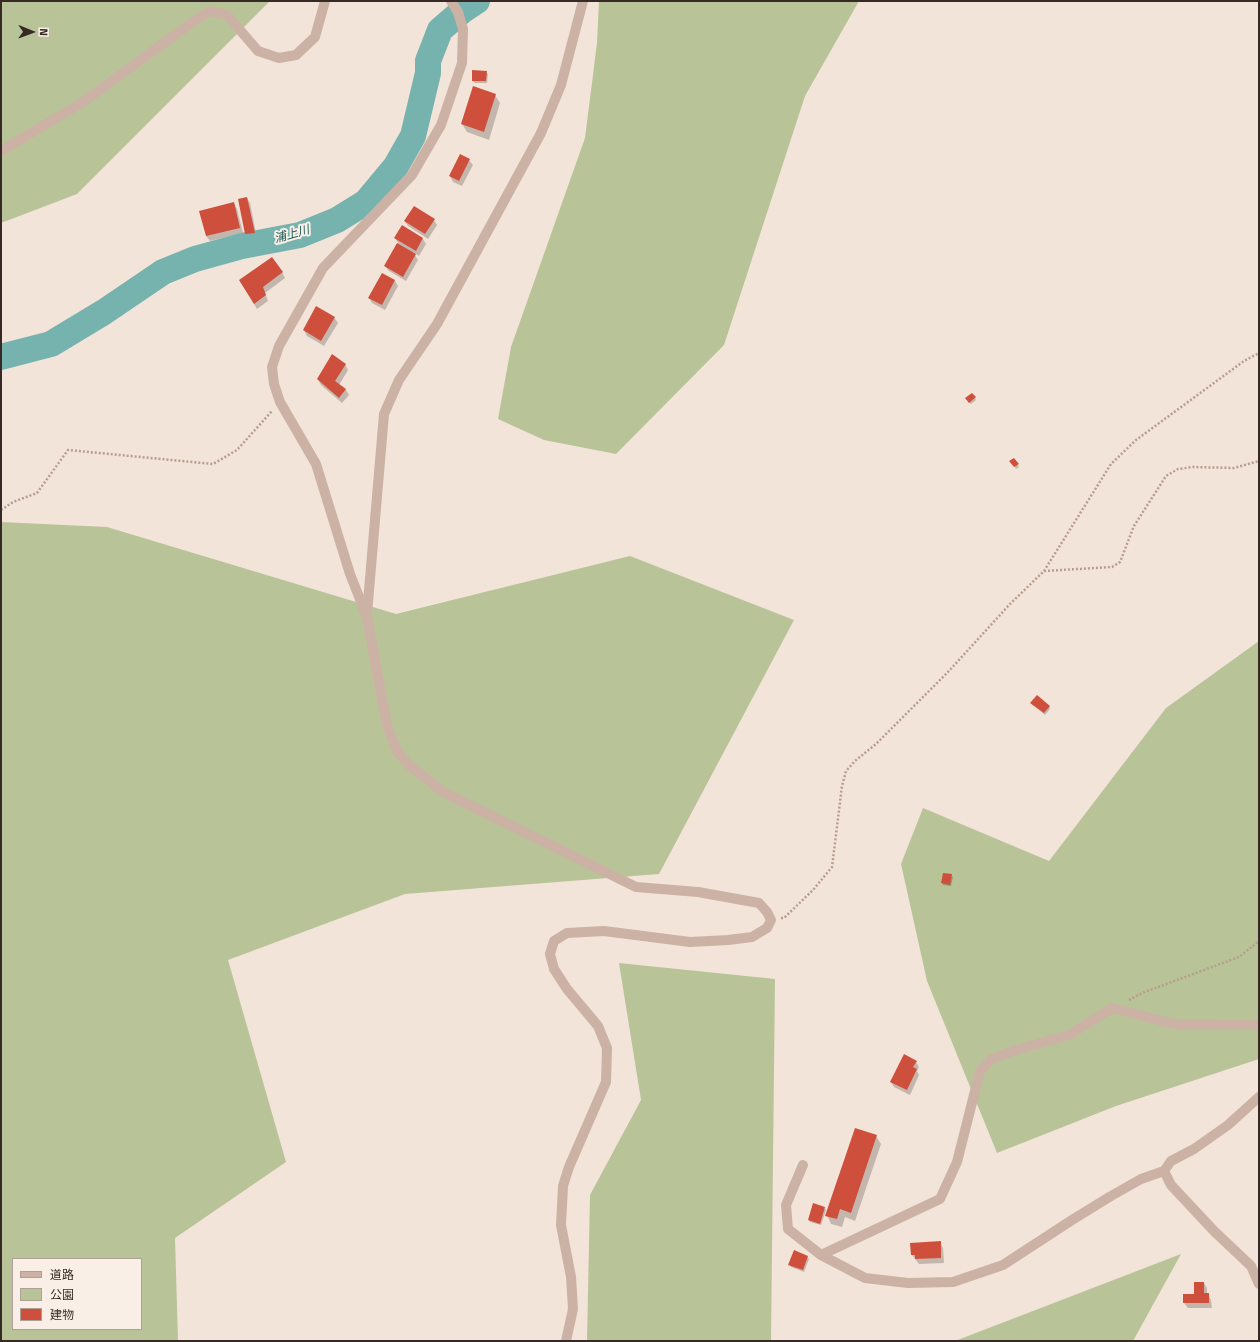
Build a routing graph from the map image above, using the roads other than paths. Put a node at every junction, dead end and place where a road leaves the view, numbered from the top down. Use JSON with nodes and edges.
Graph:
{"nodes":[{"id":1,"x":325,"y":1,"type":"edge"},
{"id":2,"x":451,"y":1,"type":"edge"},
{"id":3,"x":583,"y":1,"type":"edge"},
{"id":4,"x":1,"y":151,"type":"edge"},
{"id":5,"x":367,"y":617,"type":"junction"},
{"id":6,"x":1259,"y":1025,"type":"edge"},
{"id":7,"x":1259,"y":1097,"type":"edge"},
{"id":8,"x":803,"y":1165,"type":"dead end"},
{"id":9,"x":1164,"y":1171,"type":"junction"},
{"id":10,"x":821,"y":1255,"type":"junction"},
{"id":11,"x":1259,"y":1284,"type":"edge"},
{"id":12,"x":566,"y":1341,"type":"edge"}],
"edges":[{"from":1,"to":4,"type":"street"},
{"from":2,"to":5,"type":"street"},
{"from":3,"to":5,"type":"street"},
{"from":5,"to":12,"type":"street"},
{"from":6,"to":10,"type":"street"},
{"from":7,"to":9,"type":"street"},
{"from":8,"to":10,"type":"street"},
{"from":9,"to":10,"type":"street"},
{"from":9,"to":11,"type":"street"}]}
